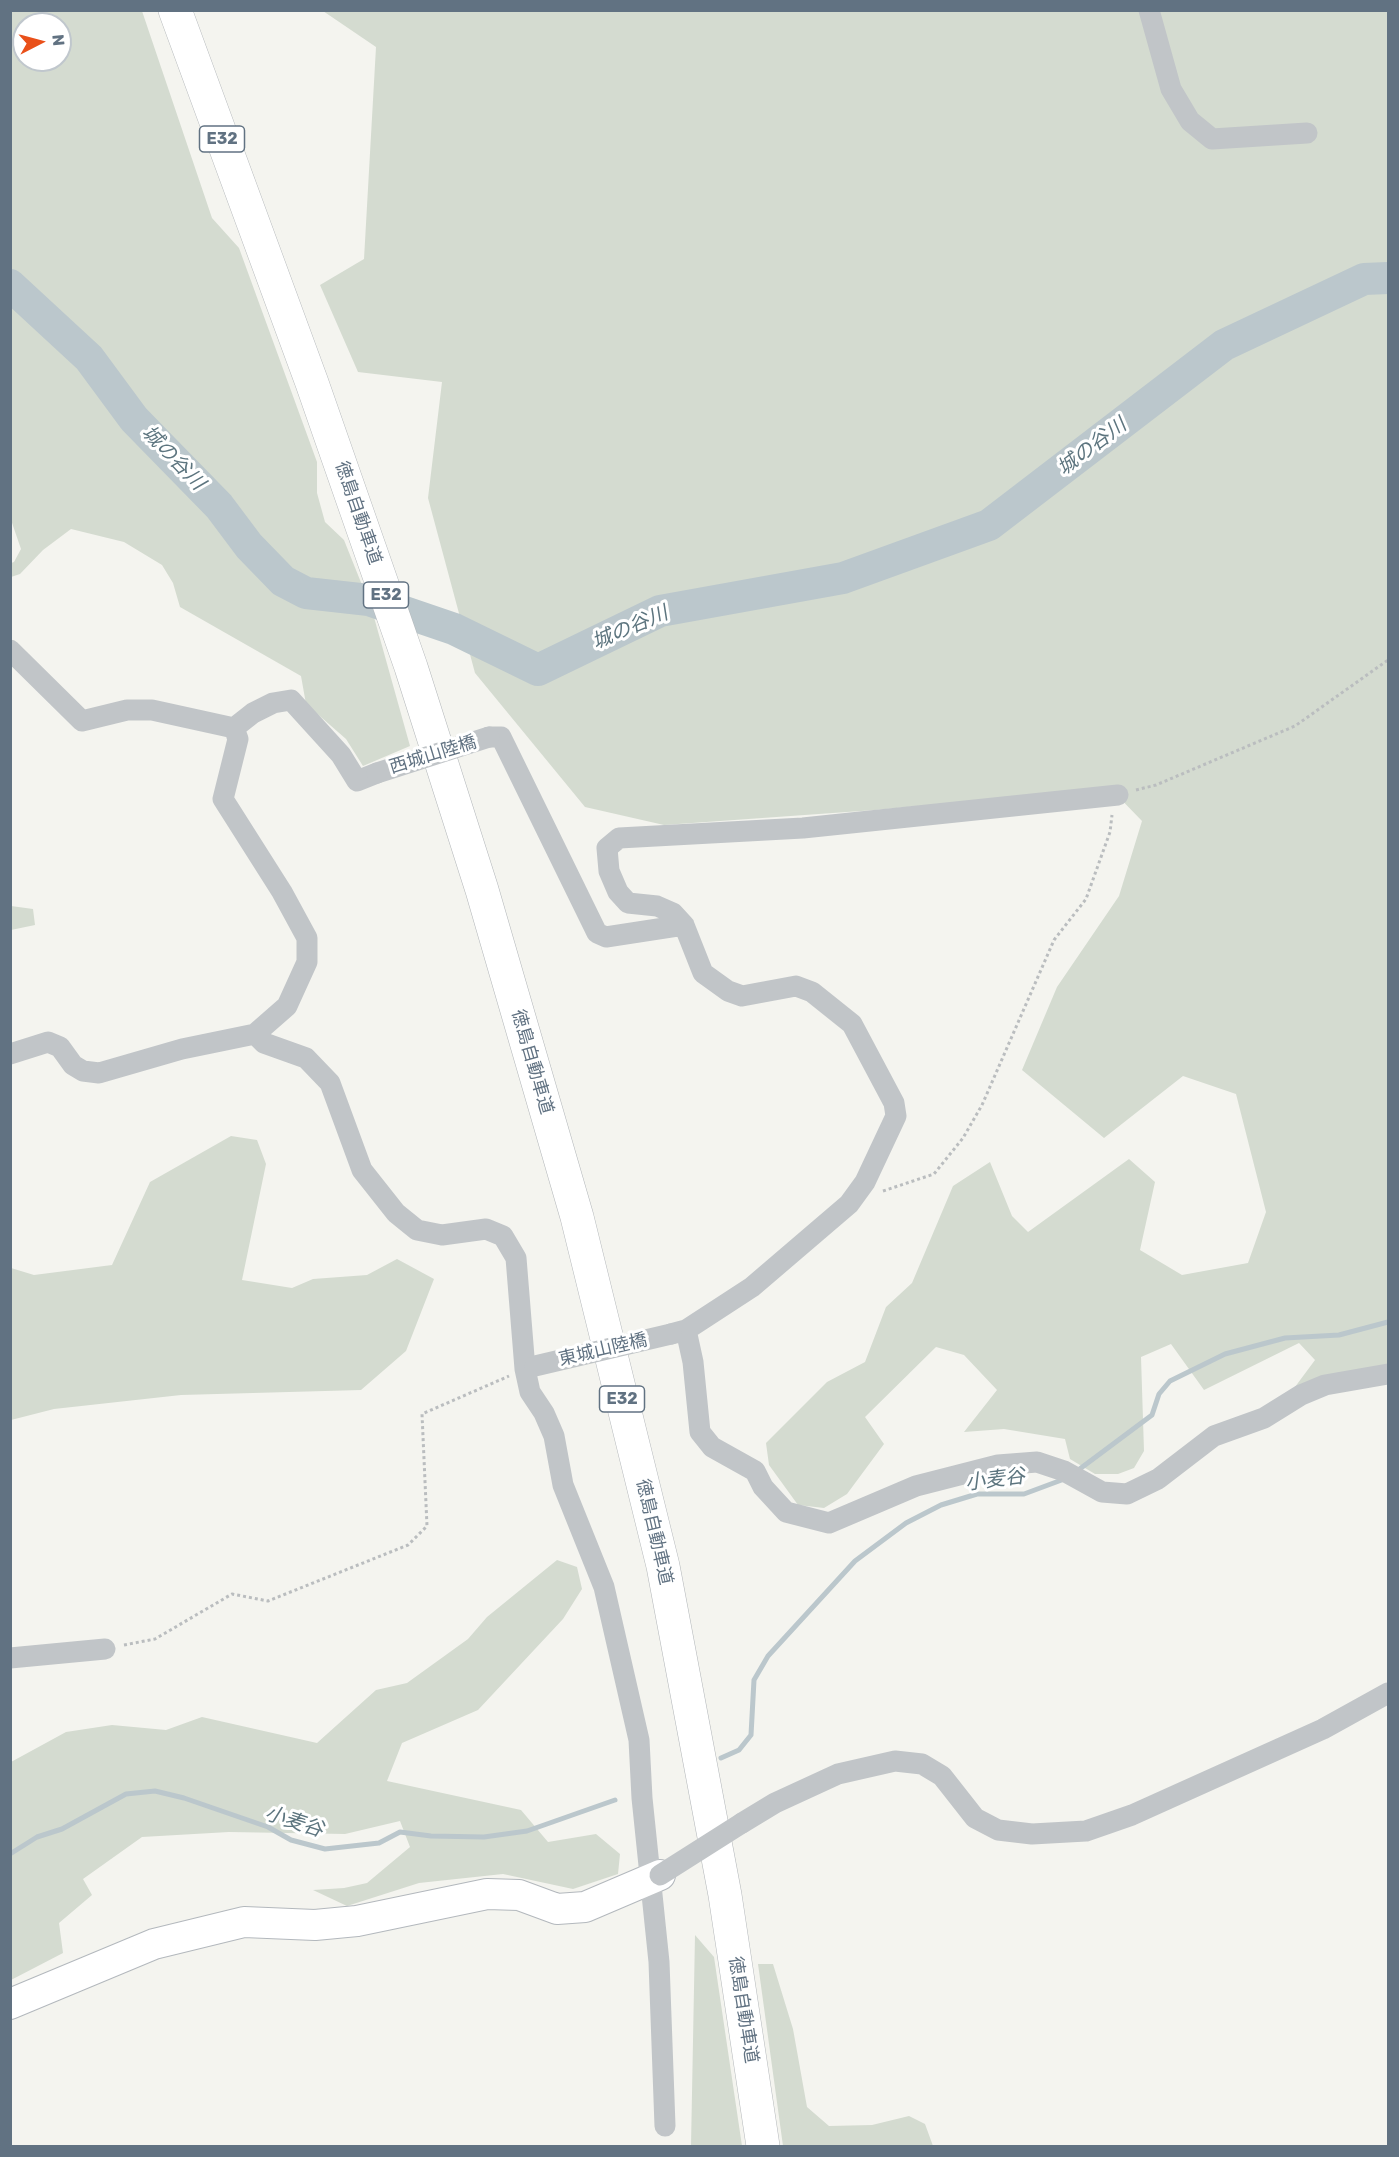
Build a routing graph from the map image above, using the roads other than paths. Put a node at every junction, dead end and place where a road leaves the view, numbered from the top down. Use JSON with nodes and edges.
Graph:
{"nodes":[{"id":1,"x":175,"y":10,"type":"edge"},
{"id":2,"x":1149,"y":10,"type":"edge"},
{"id":3,"x":1307,"y":133,"type":"dead end"},
{"id":4,"x":10,"y":650,"type":"edge"},
{"id":5,"x":234,"y":728,"type":"junction"},
{"id":6,"x":1118,"y":795,"type":"road end"},
{"id":7,"x":684,"y":925,"type":"junction"},
{"id":8,"x":255,"y":1034,"type":"junction"},
{"id":9,"x":10,"y":1054,"type":"edge"},
{"id":10,"x":679,"y":1332,"type":"junction"},
{"id":11,"x":530,"y":1368,"type":"junction"},
{"id":12,"x":1389,"y":1374,"type":"edge"},
{"id":13,"x":105,"y":1649,"type":"road end"},
{"id":14,"x":10,"y":1658,"type":"edge"},
{"id":15,"x":1389,"y":1693,"type":"edge"},
{"id":16,"x":655,"y":1878,"type":"junction"},
{"id":17,"x":10,"y":2004,"type":"edge"},
{"id":18,"x":665,"y":2126,"type":"dead end"},
{"id":19,"x":763,"y":2146,"type":"edge"}],
"edges":[{"from":1,"to":19,"type":"highway","name":"徳島自動車道","number":"E32"},
{"from":2,"to":3,"type":"street"},
{"from":4,"to":5,"type":"street"},
{"from":5,"to":7,"type":"street","name":"西城山陸橋","bridge":true},
{"from":5,"to":8,"type":"street"},
{"from":6,"to":7,"type":"street"},
{"from":7,"to":10,"type":"street","name":"東城山陸橋"},
{"from":8,"to":9,"type":"street"},
{"from":8,"to":11,"type":"street"},
{"from":10,"to":11,"type":"street","name":"東城山陸橋","bridge":true},
{"from":10,"to":12,"type":"street"},
{"from":11,"to":16,"type":"street"},
{"from":13,"to":14,"type":"street"},
{"from":15,"to":16,"type":"street","bridge":true},
{"from":16,"to":17,"type":"street"},
{"from":16,"to":18,"type":"street"}]}
